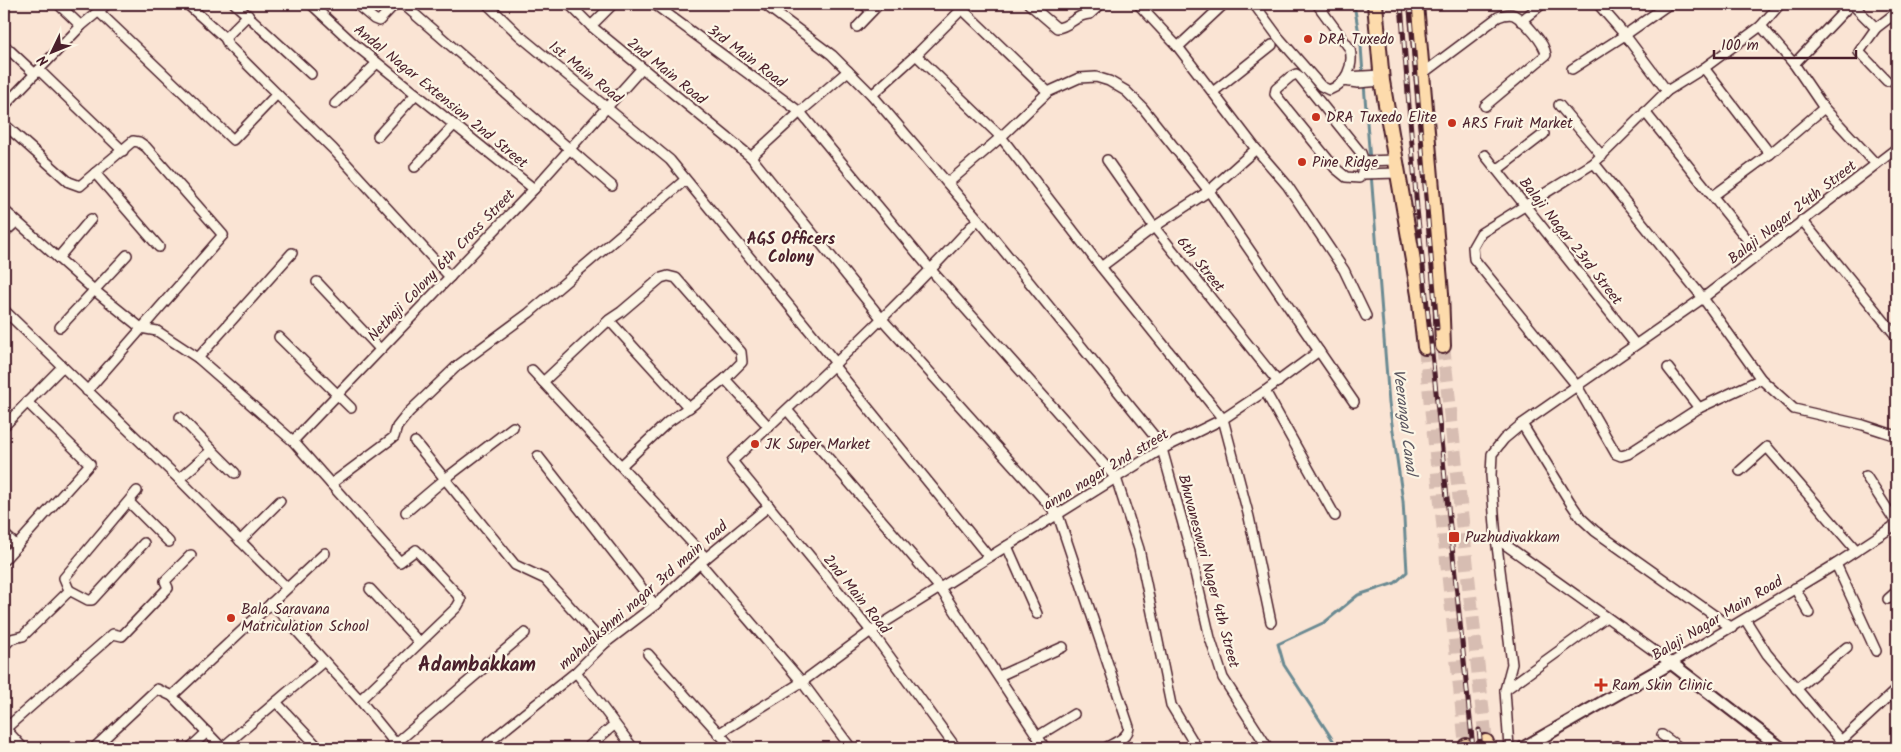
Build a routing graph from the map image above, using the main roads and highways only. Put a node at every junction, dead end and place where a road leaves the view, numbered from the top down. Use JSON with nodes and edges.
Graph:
{"nodes":[{"id":1,"x":1375,"y":4,"type":"edge"},
{"id":2,"x":1416,"y":4,"type":"edge"},
{"id":3,"x":1441,"y":293,"type":"junction"},
{"id":4,"x":1419,"y":295,"type":"junction"},
{"id":5,"x":1442,"y":346,"type":"tunnel mouth"},
{"id":6,"x":1425,"y":347,"type":"tunnel mouth"}],
"edges":[{"from":1,"to":4,"type":"main road"},
{"from":2,"to":3,"type":"main road"},
{"from":3,"to":4,"type":"main road"},
{"from":3,"to":5,"type":"main road"},
{"from":4,"to":6,"type":"main road"}]}
